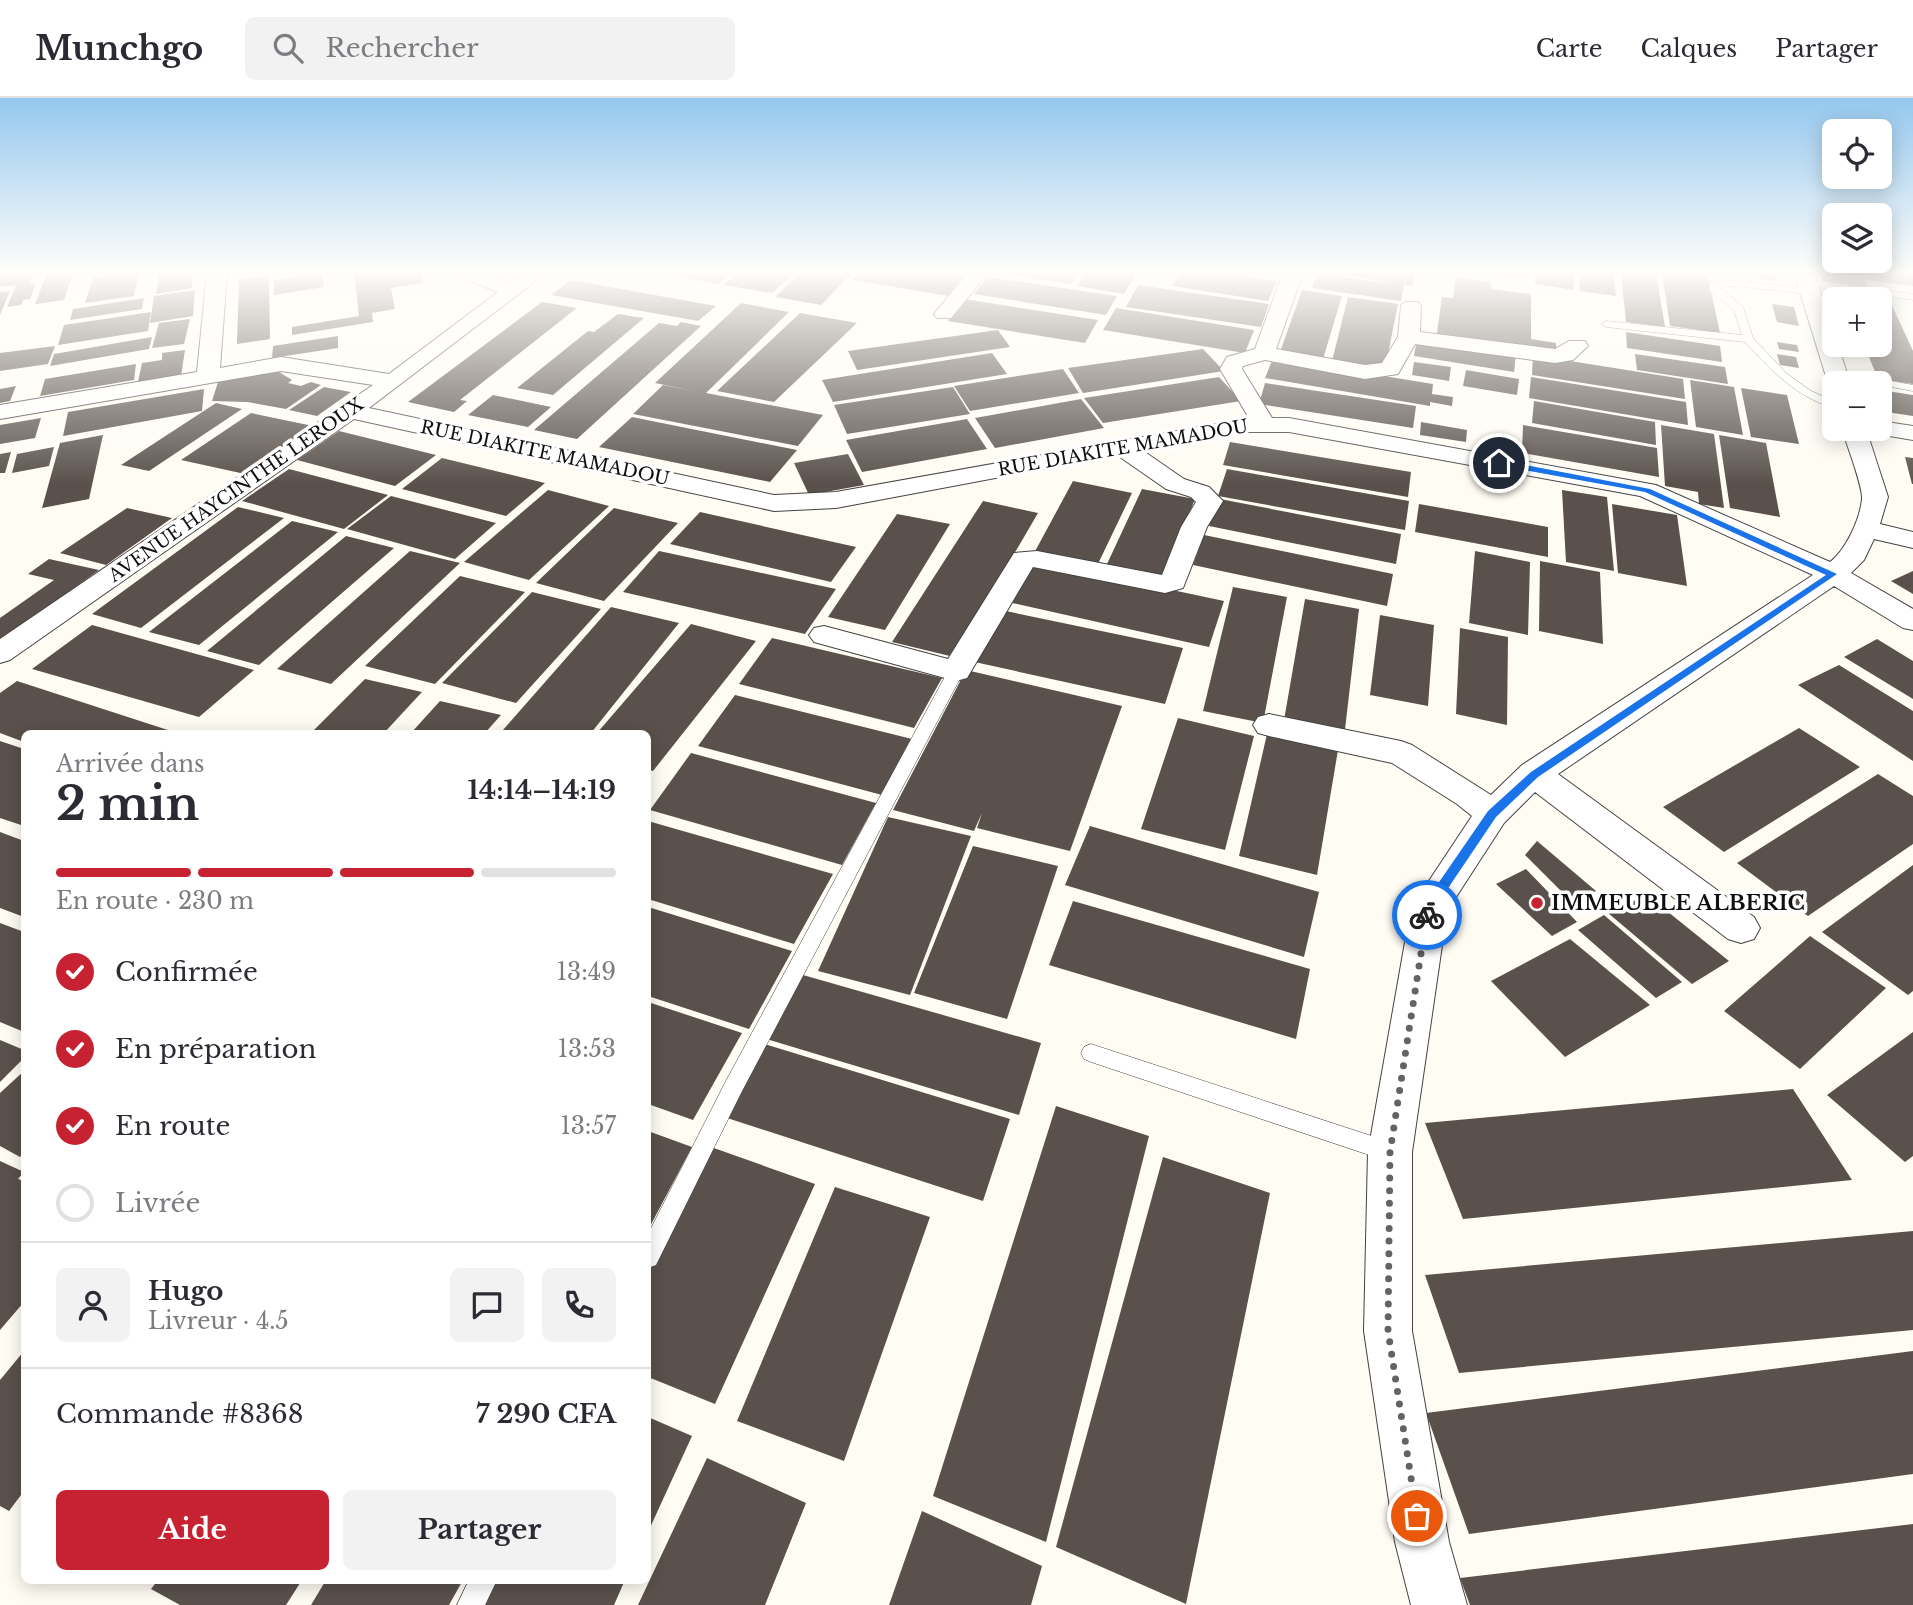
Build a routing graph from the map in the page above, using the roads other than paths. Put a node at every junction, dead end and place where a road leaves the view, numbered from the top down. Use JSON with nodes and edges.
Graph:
{"nodes":[{"id":1,"x":211,"y":343,"type":"edge"},
{"id":2,"x":443,"y":343,"type":"edge"},
{"id":3,"x":1268,"y":343,"type":"edge"},
{"id":4,"x":1405,"y":343,"type":"edge"},
{"id":5,"x":1458,"y":343,"type":"edge"},
{"id":6,"x":1752,"y":343,"type":"edge"},
{"id":7,"x":1827,"y":343,"type":"edge"},
{"id":8,"x":1577,"y":346,"type":"dead end"},
{"id":9,"x":1264,"y":353,"type":"junction"},
{"id":10,"x":1836,"y":371,"type":"edge"},
{"id":11,"x":208,"y":375,"type":"junction"},
{"id":12,"x":393,"y":382,"type":"junction"},
{"id":13,"x":1892,"y":385,"type":"edge"},
{"id":14,"x":1913,"y":388,"type":"edge"},
{"id":15,"x":1822,"y":400,"type":"edge"},
{"id":16,"x":350,"y":411,"type":"junction"},
{"id":17,"x":0,"y":412,"type":"edge"},
{"id":18,"x":1264,"y":424,"type":"junction"},
{"id":19,"x":1892,"y":430,"type":"edge"},
{"id":20,"x":1913,"y":433,"type":"edge"},
{"id":21,"x":1858,"y":441,"type":"edge"},
{"id":22,"x":1122,"y":447,"type":"junction"},
{"id":23,"x":1865,"y":529,"type":"junction"},
{"id":24,"x":1913,"y":540,"type":"edge"},
{"id":25,"x":1833,"y":574,"type":"junction"},
{"id":26,"x":1913,"y":621,"type":"edge"},
{"id":27,"x":824,"y":635,"type":"dead end"},
{"id":28,"x":0,"y":653,"type":"edge"},
{"id":29,"x":956,"y":671,"type":"junction"},
{"id":30,"x":1269,"y":725,"type":"dead end"},
{"id":31,"x":1534,"y":774,"type":"junction"},
{"id":32,"x":1492,"y":814,"type":"junction"},
{"id":33,"x":1741,"y":928,"type":"dead end"},
{"id":34,"x":1091,"y":1053,"type":"dead end"},
{"id":35,"x":1390,"y":1152,"type":"junction"},
{"id":36,"x":651,"y":1251,"type":"edge"},
{"id":37,"x":481,"y":1584,"type":"edge"},
{"id":38,"x":471,"y":1605,"type":"edge"},
{"id":39,"x":1440,"y":1605,"type":"edge"}],
"edges":[{"from":1,"to":11,"type":"street"},
{"from":2,"to":12,"type":"street","name":"AVENUE HAYCINTHE LEROUX"},
{"from":3,"to":9,"type":"street"},
{"from":4,"to":9,"type":"street"},
{"from":5,"to":8,"type":"street"},
{"from":6,"to":15,"type":"lane"},
{"from":7,"to":10,"type":"street"},
{"from":9,"to":18,"type":"street"},
{"from":11,"to":12,"type":"street"},
{"from":11,"to":17,"type":"street"},
{"from":12,"to":16,"type":"street","name":"AVENUE HAYCINTHE LEROUX"},
{"from":13,"to":14,"type":"lane"},
{"from":16,"to":22,"type":"street","name":"RUE DIAKITE MAMADOU"},
{"from":16,"to":28,"type":"street","name":"AVENUE HAYCINTHE LEROUX"},
{"from":18,"to":22,"type":"street","name":"RUE DIAKITE MAMADOU"},
{"from":18,"to":25,"type":"street","name":"RUE DIAKITE MAMADOU"},
{"from":19,"to":20,"type":"street"},
{"from":21,"to":23,"type":"street"},
{"from":22,"to":29,"type":"street"},
{"from":23,"to":24,"type":"street"},
{"from":23,"to":25,"type":"street"},
{"from":25,"to":26,"type":"street","name":"RUE DIAKITE MAMADOU"},
{"from":25,"to":31,"type":"street"},
{"from":27,"to":29,"type":"street"},
{"from":29,"to":36,"type":"lane"},
{"from":30,"to":32,"type":"street"},
{"from":31,"to":32,"type":"street"},
{"from":31,"to":33,"type":"street"},
{"from":32,"to":35,"type":"street"},
{"from":34,"to":35,"type":"lane"},
{"from":35,"to":39,"type":"street"},
{"from":37,"to":38,"type":"lane"}]}
